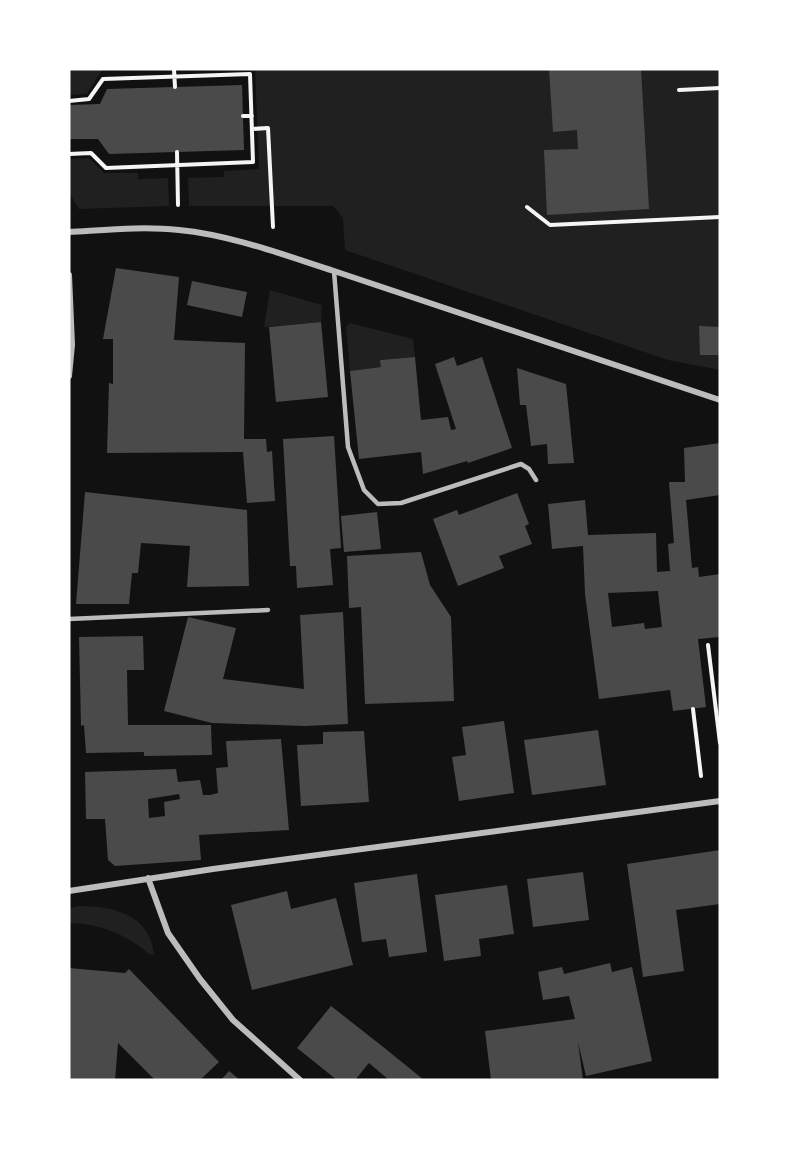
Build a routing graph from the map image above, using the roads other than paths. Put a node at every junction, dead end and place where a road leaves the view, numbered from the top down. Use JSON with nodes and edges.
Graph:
{"nodes":[{"id":1,"x":69,"y":232,"type":"edge"},
{"id":2,"x":334,"y":271,"type":"junction"},
{"id":3,"x":69,"y":275,"type":"edge"},
{"id":4,"x":69,"y":376,"type":"edge"},
{"id":5,"x":720,"y":400,"type":"edge"},
{"id":6,"x":536,"y":480,"type":"dead end"},
{"id":7,"x":268,"y":609,"type":"dead end"},
{"id":8,"x":69,"y":619,"type":"edge"},
{"id":9,"x":720,"y":801,"type":"edge"},
{"id":10,"x":148,"y":879,"type":"junction"},
{"id":11,"x":69,"y":891,"type":"edge"},
{"id":12,"x":300,"y":1080,"type":"edge"}],
"edges":[{"from":1,"to":2,"type":"street"},
{"from":2,"to":5,"type":"street"},
{"from":2,"to":6,"type":"lane"},
{"from":3,"to":4,"type":"street"},
{"from":7,"to":8,"type":"lane"},
{"from":9,"to":10,"type":"street"},
{"from":10,"to":11,"type":"street"},
{"from":10,"to":12,"type":"street"}]}
